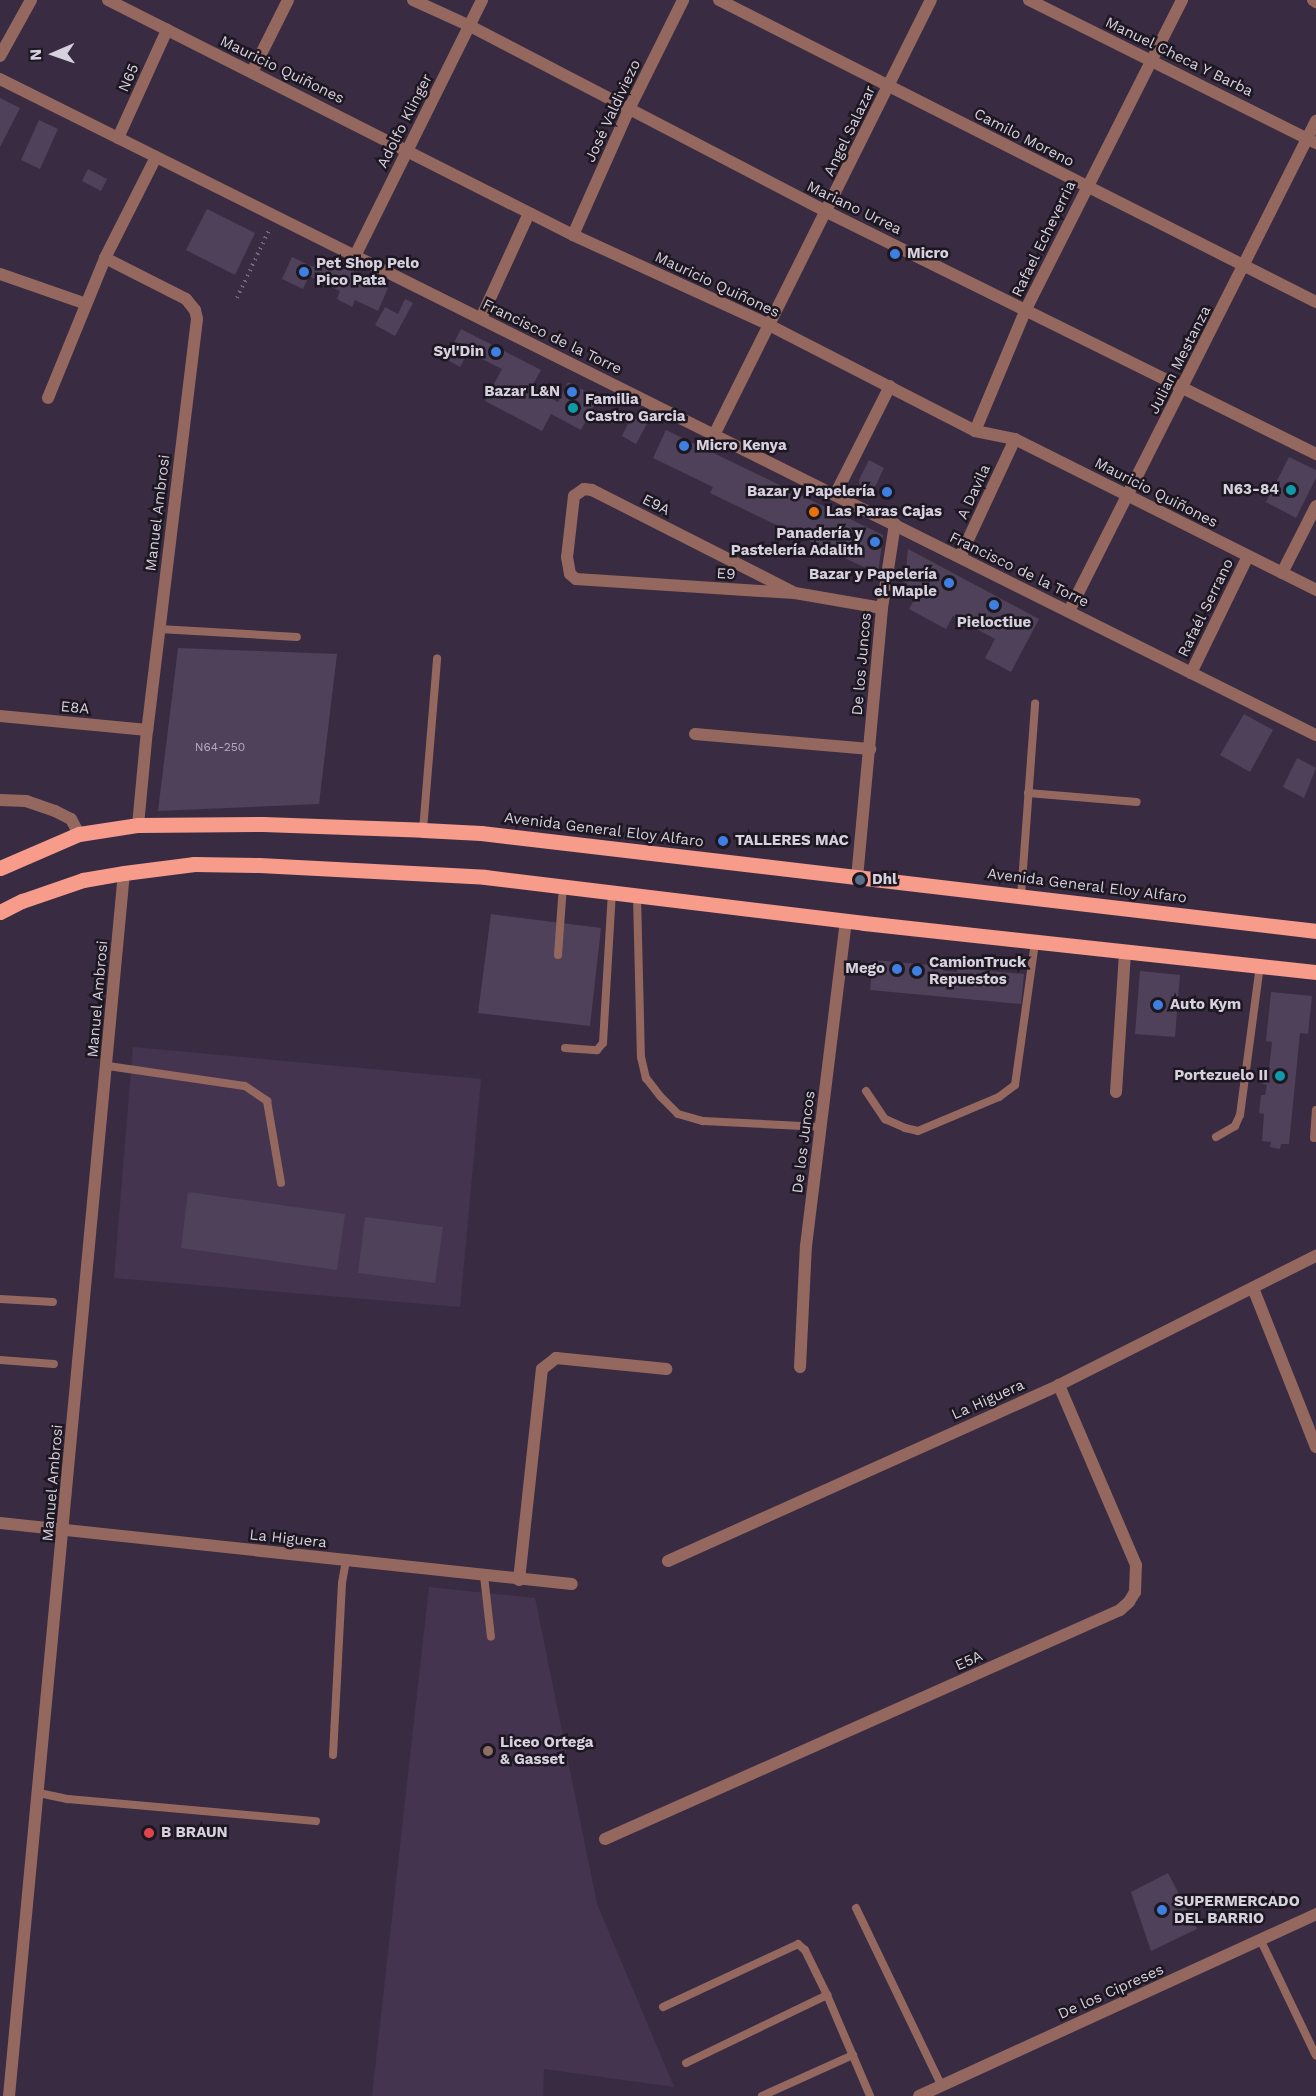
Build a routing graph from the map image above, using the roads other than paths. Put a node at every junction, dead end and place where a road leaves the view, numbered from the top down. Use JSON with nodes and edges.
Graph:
{"nodes":[{"id":1,"x":30,"y":0,"type":"edge"},
{"id":2,"x":108,"y":0,"type":"edge"},
{"id":3,"x":288,"y":0,"type":"edge"},
{"id":4,"x":413,"y":0,"type":"edge"},
{"id":5,"x":482,"y":0,"type":"edge"},
{"id":6,"x":683,"y":0,"type":"edge"},
{"id":7,"x":719,"y":0,"type":"edge"},
{"id":8,"x":931,"y":0,"type":"edge"},
{"id":9,"x":1029,"y":0,"type":"edge"},
{"id":10,"x":1182,"y":0,"type":"edge"},
{"id":11,"x":470,"y":26,"type":"junction"},
{"id":12,"x":167,"y":30,"type":"junction"},
{"id":13,"x":0,"y":56,"type":"edge"},
{"id":14,"x":1152,"y":60,"type":"junction"},
{"id":15,"x":252,"y":72,"type":"junction"},
{"id":16,"x":0,"y":79,"type":"edge"},
{"id":17,"x":889,"y":86,"type":"junction"},
{"id":18,"x":629,"y":109,"type":"junction"},
{"id":19,"x":1316,"y":121,"type":"edge"},
{"id":20,"x":118,"y":138,"type":"junction"},
{"id":21,"x":1311,"y":140,"type":"edge"},
{"id":22,"x":407,"y":149,"type":"junction"},
{"id":23,"x":156,"y":157,"type":"junction"},
{"id":24,"x":1086,"y":186,"type":"junction"},
{"id":25,"x":827,"y":212,"type":"junction"},
{"id":26,"x":530,"y":213,"type":"junction"},
{"id":27,"x":573,"y":235,"type":"junction"},
{"id":28,"x":355,"y":256,"type":"junction"},
{"id":29,"x":105,"y":258,"type":"junction"},
{"id":30,"x":1244,"y":266,"type":"junction"},
{"id":31,"x":0,"y":274,"type":"edge"},
{"id":32,"x":1316,"y":302,"type":"edge"},
{"id":33,"x":86,"y":304,"type":"junction"},
{"id":34,"x":1026,"y":309,"type":"junction"},
{"id":35,"x":480,"y":318,"type":"junction"},
{"id":36,"x":767,"y":324,"type":"junction"},
{"id":37,"x":890,"y":386,"type":"junction"},
{"id":38,"x":1183,"y":389,"type":"junction"},
{"id":39,"x":48,"y":398,"type":"dead end"},
{"id":40,"x":975,"y":431,"type":"junction"},
{"id":41,"x":714,"y":435,"type":"junction"},
{"id":42,"x":1015,"y":439,"type":"junction"},
{"id":43,"x":1316,"y":454,"type":"edge"},
{"id":44,"x":835,"y":495,"type":"junction"},
{"id":45,"x":1128,"y":496,"type":"junction"},
{"id":46,"x":1316,"y":506,"type":"edge"},
{"id":47,"x":895,"y":524,"type":"junction"},
{"id":48,"x":1248,"y":556,"type":"junction"},
{"id":49,"x":960,"y":557,"type":"junction"},
{"id":50,"x":1282,"y":573,"type":"junction"},
{"id":51,"x":570,"y":574,"type":"joint"},
{"id":52,"x":1316,"y":590,"type":"edge"},
{"id":53,"x":795,"y":593,"type":"junction"},
{"id":54,"x":882,"y":608,"type":"junction"},
{"id":55,"x":1070,"y":611,"type":"junction"},
{"id":56,"x":159,"y":629,"type":"junction"},
{"id":57,"x":297,"y":637,"type":"dead end"},
{"id":58,"x":436,"y":658,"type":"dead end"},
{"id":59,"x":1191,"y":673,"type":"junction"},
{"id":60,"x":1035,"y":704,"type":"dead end"},
{"id":61,"x":0,"y":716,"type":"edge"},
{"id":62,"x":147,"y":730,"type":"junction"},
{"id":63,"x":1314,"y":730,"type":"edge"},
{"id":64,"x":696,"y":734,"type":"dead end"},
{"id":65,"x":870,"y":749,"type":"junction"},
{"id":66,"x":1028,"y":793,"type":"junction"},
{"id":67,"x":0,"y":800,"type":"edge"},
{"id":68,"x":1137,"y":802,"type":"dead end"},
{"id":69,"x":138,"y":825,"type":"junction"},
{"id":70,"x":423,"y":830,"type":"junction"},
{"id":71,"x":79,"y":834,"type":"junction"},
{"id":72,"x":0,"y":868,"type":"edge"},
{"id":73,"x":124,"y":873,"type":"junction"},
{"id":74,"x":857,"y":878,"type":"junction"},
{"id":75,"x":563,"y":886,"type":"junction"},
{"id":76,"x":612,"y":892,"type":"junction"},
{"id":77,"x":638,"y":896,"type":"junction"},
{"id":78,"x":1021,"y":896,"type":"junction"},
{"id":79,"x":0,"y":912,"type":"edge"},
{"id":80,"x":846,"y":921,"type":"junction"},
{"id":81,"x":1316,"y":930,"type":"edge"},
{"id":82,"x":1035,"y":942,"type":"junction"},
{"id":83,"x":1125,"y":952,"type":"junction"},
{"id":84,"x":558,"y":955,"type":"dead end"},
{"id":85,"x":1260,"y":966,"type":"junction"},
{"id":86,"x":1316,"y":972,"type":"edge"},
{"id":87,"x":565,"y":1048,"type":"dead end"},
{"id":88,"x":108,"y":1066,"type":"junction"},
{"id":89,"x":866,"y":1091,"type":"dead end"},
{"id":90,"x":1116,"y":1092,"type":"dead end"},
{"id":91,"x":1316,"y":1110,"type":"edge"},
{"id":92,"x":822,"y":1127,"type":"junction"},
{"id":93,"x":1216,"y":1137,"type":"dead end"},
{"id":94,"x":1314,"y":1138,"type":"dead end"},
{"id":95,"x":281,"y":1183,"type":"dead end"},
{"id":96,"x":1316,"y":1256,"type":"edge"},
{"id":97,"x":1253,"y":1288,"type":"junction"},
{"id":98,"x":0,"y":1299,"type":"edge"},
{"id":99,"x":53,"y":1302,"type":"dead end"},
{"id":100,"x":0,"y":1360,"type":"edge"},
{"id":101,"x":54,"y":1364,"type":"dead end"},
{"id":102,"x":800,"y":1367,"type":"dead end"},
{"id":103,"x":666,"y":1369,"type":"dead end"},
{"id":104,"x":1059,"y":1385,"type":"junction"},
{"id":105,"x":1316,"y":1447,"type":"edge"},
{"id":106,"x":0,"y":1523,"type":"edge"},
{"id":107,"x":63,"y":1530,"type":"junction"},
{"id":108,"x":346,"y":1561,"type":"junction"},
{"id":109,"x":668,"y":1561,"type":"dead end"},
{"id":110,"x":484,"y":1576,"type":"junction"},
{"id":111,"x":519,"y":1580,"type":"junction"},
{"id":112,"x":573,"y":1584,"type":"dead end"},
{"id":113,"x":491,"y":1637,"type":"dead end"},
{"id":114,"x":333,"y":1755,"type":"dead end"},
{"id":115,"x":39,"y":1793,"type":"junction"},
{"id":116,"x":316,"y":1821,"type":"dead end"},
{"id":117,"x":605,"y":1839,"type":"dead end"},
{"id":118,"x":856,"y":1908,"type":"dead end"},
{"id":119,"x":1316,"y":1914,"type":"edge"},
{"id":120,"x":1261,"y":1941,"type":"junction"},
{"id":121,"x":827,"y":1995,"type":"junction"},
{"id":122,"x":663,"y":2007,"type":"dead end"},
{"id":123,"x":853,"y":2055,"type":"junction"},
{"id":124,"x":1316,"y":2056,"type":"edge"},
{"id":125,"x":686,"y":2063,"type":"dead end"},
{"id":126,"x":941,"y":2085,"type":"junction"},
{"id":127,"x":9,"y":2096,"type":"edge"},
{"id":128,"x":762,"y":2096,"type":"edge"},
{"id":129,"x":870,"y":2096,"type":"edge"},
{"id":130,"x":919,"y":2096,"type":"edge"}],
"edges":[{"from":1,"to":13,"type":"street"},
{"from":2,"to":12,"type":"street","name":"Mauricio Quiñones"},
{"from":3,"to":15,"type":"street"},
{"from":4,"to":11,"type":"street","name":"Mariano Urrea"},
{"from":5,"to":11,"type":"street","name":"Adolfo Klinger"},
{"from":6,"to":18,"type":"street","name":"José Valdiviezo"},
{"from":7,"to":17,"type":"street","name":"Camilo Moreno"},
{"from":8,"to":17,"type":"street","name":"Angel Salazar"},
{"from":9,"to":14,"type":"street","name":"Manuel Checa Y Barba"},
{"from":10,"to":14,"type":"street","name":"Rafael Echeverria"},
{"from":11,"to":18,"type":"street","name":"Mariano Urrea"},
{"from":11,"to":22,"type":"street","name":"Adolfo Klinger"},
{"from":12,"to":15,"type":"street","name":"Mauricio Quiñones"},
{"from":12,"to":20,"type":"street","name":"N65"},
{"from":14,"to":21,"type":"street","name":"Manuel Checa Y Barba"},
{"from":14,"to":24,"type":"street","name":"Rafael Echeverria"},
{"from":15,"to":22,"type":"street","name":"Mauricio Quiñones"},
{"from":16,"to":20,"type":"street","name":"Francisco de la Torre"},
{"from":17,"to":24,"type":"street","name":"Camilo Moreno"},
{"from":17,"to":25,"type":"street","name":"Angel Salazar"},
{"from":18,"to":25,"type":"street","name":"Mariano Urrea"},
{"from":18,"to":27,"type":"street","name":"José Valdiviezo"},
{"from":19,"to":21,"type":"street","name":"Julian Mestanza"},
{"from":20,"to":23,"type":"street","name":"Francisco de la Torre"},
{"from":21,"to":30,"type":"street","name":"Julian Mestanza"},
{"from":22,"to":26,"type":"street","name":"Mauricio Quiñones"},
{"from":22,"to":28,"type":"street","name":"Adolfo Klinger"},
{"from":23,"to":28,"type":"street","name":"Francisco de la Torre"},
{"from":23,"to":29,"type":"street"},
{"from":24,"to":30,"type":"street","name":"Camilo Moreno"},
{"from":24,"to":34,"type":"street","name":"Rafael Echeverria"},
{"from":25,"to":34,"type":"street","name":"Mariano Urrea"},
{"from":25,"to":36,"type":"street","name":"Angel Salazar"},
{"from":26,"to":27,"type":"street","name":"Mauricio Quiñones"},
{"from":26,"to":35,"type":"street"},
{"from":27,"to":36,"type":"street","name":"Mauricio Quiñones"},
{"from":28,"to":35,"type":"street","name":"Francisco de la Torre"},
{"from":29,"to":33,"type":"street"},
{"from":29,"to":56,"type":"street","name":"Manuel Ambrosi"},
{"from":30,"to":32,"type":"street","name":"Camilo Moreno"},
{"from":30,"to":38,"type":"street","name":"Julian Mestanza"},
{"from":31,"to":33,"type":"street"},
{"from":33,"to":39,"type":"street"},
{"from":34,"to":38,"type":"street","name":"Mariano Urrea"},
{"from":34,"to":40,"type":"street","name":"Rafael Echeverria"},
{"from":35,"to":41,"type":"street","name":"Francisco de la Torre"},
{"from":36,"to":37,"type":"street","name":"Mauricio Quiñones"},
{"from":36,"to":41,"type":"street","name":"Angel Salazar"},
{"from":37,"to":40,"type":"street","name":"Mauricio Quiñones"},
{"from":37,"to":44,"type":"street"},
{"from":38,"to":43,"type":"street","name":"Mariano Urrea"},
{"from":38,"to":45,"type":"street","name":"Julian Mestanza"},
{"from":40,"to":42,"type":"street","name":"Mauricio Quiñones"},
{"from":41,"to":44,"type":"street","name":"Francisco de la Torre"},
{"from":42,"to":45,"type":"street","name":"Mauricio Quiñones"},
{"from":42,"to":49,"type":"street","name":"A Davila"},
{"from":44,"to":47,"type":"street","name":"Francisco de la Torre"},
{"from":45,"to":48,"type":"street","name":"Mauricio Quiñones"},
{"from":45,"to":55,"type":"street","name":"Julian Mestanza"},
{"from":46,"to":50,"type":"street"},
{"from":47,"to":49,"type":"street","name":"Francisco de la Torre"},
{"from":47,"to":54,"type":"street","name":"De los Juncos"},
{"from":48,"to":50,"type":"street","name":"Mauricio Quiñones"},
{"from":48,"to":59,"type":"street","name":"Rafaél Serrano"},
{"from":49,"to":55,"type":"street","name":"Francisco de la Torre"},
{"from":50,"to":52,"type":"street","name":"Mauricio Quiñones"},
{"from":51,"to":53,"type":"street","name":"E9"},
{"from":51,"to":53,"type":"street","name":"E9A"},
{"from":53,"to":54,"type":"street","name":"E9"},
{"from":54,"to":65,"type":"street","name":"De los Juncos"},
{"from":55,"to":59,"type":"street","name":"Francisco de la Torre"},
{"from":56,"to":57,"type":"lane"},
{"from":56,"to":62,"type":"street","name":"Manuel Ambrosi"},
{"from":58,"to":70,"type":"lane"},
{"from":59,"to":63,"type":"street","name":"Francisco de la Torre"},
{"from":60,"to":66,"type":"lane"},
{"from":61,"to":62,"type":"street","name":"E8A"},
{"from":62,"to":69,"type":"street","name":"Manuel Ambrosi"},
{"from":64,"to":65,"type":"street"},
{"from":65,"to":74,"type":"street","name":"De los Juncos"},
{"from":66,"to":68,"type":"lane"},
{"from":66,"to":78,"type":"lane"},
{"from":67,"to":71,"type":"street"},
{"from":69,"to":70,"type":"main road","name":"Avenida General Eloy Alfaro"},
{"from":69,"to":71,"type":"main road","name":"Avenida General Eloy Alfaro"},
{"from":70,"to":74,"type":"main road","name":"Avenida General Eloy Alfaro"},
{"from":71,"to":72,"type":"main road","name":"Avenida General Eloy Alfaro"},
{"from":73,"to":75,"type":"main road"},
{"from":73,"to":79,"type":"main road"},
{"from":73,"to":88,"type":"street","name":"Manuel Ambrosi"},
{"from":74,"to":78,"type":"main road","name":"Avenida General Eloy Alfaro"},
{"from":75,"to":76,"type":"main road"},
{"from":75,"to":84,"type":"lane"},
{"from":76,"to":77,"type":"main road"},
{"from":76,"to":87,"type":"lane"},
{"from":77,"to":80,"type":"main road"},
{"from":77,"to":92,"type":"lane"},
{"from":78,"to":81,"type":"main road","name":"Avenida General Eloy Alfaro"},
{"from":80,"to":82,"type":"main road"},
{"from":80,"to":92,"type":"street","name":"De los Juncos"},
{"from":82,"to":83,"type":"main road"},
{"from":82,"to":89,"type":"lane"},
{"from":83,"to":85,"type":"main road"},
{"from":83,"to":90,"type":"street"},
{"from":85,"to":86,"type":"main road"},
{"from":85,"to":93,"type":"lane"},
{"from":88,"to":95,"type":"lane"},
{"from":88,"to":107,"type":"street","name":"Manuel Ambrosi"},
{"from":91,"to":94,"type":"lane"},
{"from":92,"to":102,"type":"street","name":"De los Juncos"},
{"from":96,"to":97,"type":"street","name":"La Higuera"},
{"from":97,"to":104,"type":"street","name":"La Higuera"},
{"from":97,"to":105,"type":"street"},
{"from":98,"to":99,"type":"lane"},
{"from":100,"to":101,"type":"lane"},
{"from":103,"to":111,"type":"street"},
{"from":104,"to":109,"type":"street","name":"La Higuera"},
{"from":104,"to":117,"type":"street","name":"E5A"},
{"from":106,"to":107,"type":"street","name":"La Higuera"},
{"from":107,"to":108,"type":"street","name":"La Higuera"},
{"from":107,"to":115,"type":"street","name":"Manuel Ambrosi"},
{"from":108,"to":110,"type":"street","name":"La Higuera"},
{"from":108,"to":114,"type":"lane"},
{"from":110,"to":111,"type":"street","name":"La Higuera"},
{"from":110,"to":113,"type":"lane"},
{"from":111,"to":112,"type":"street","name":"La Higuera"},
{"from":115,"to":116,"type":"lane"},
{"from":115,"to":127,"type":"street","name":"Manuel Ambrosi"},
{"from":118,"to":126,"type":"lane"},
{"from":119,"to":120,"type":"street","name":"De los Cipreses"},
{"from":120,"to":124,"type":"lane"},
{"from":120,"to":126,"type":"street","name":"De los Cipreses"},
{"from":121,"to":122,"type":"lane"},
{"from":121,"to":123,"type":"lane"},
{"from":121,"to":125,"type":"lane"},
{"from":123,"to":128,"type":"lane"},
{"from":123,"to":129,"type":"lane"},
{"from":126,"to":130,"type":"street","name":"De los Cipreses"}]}
